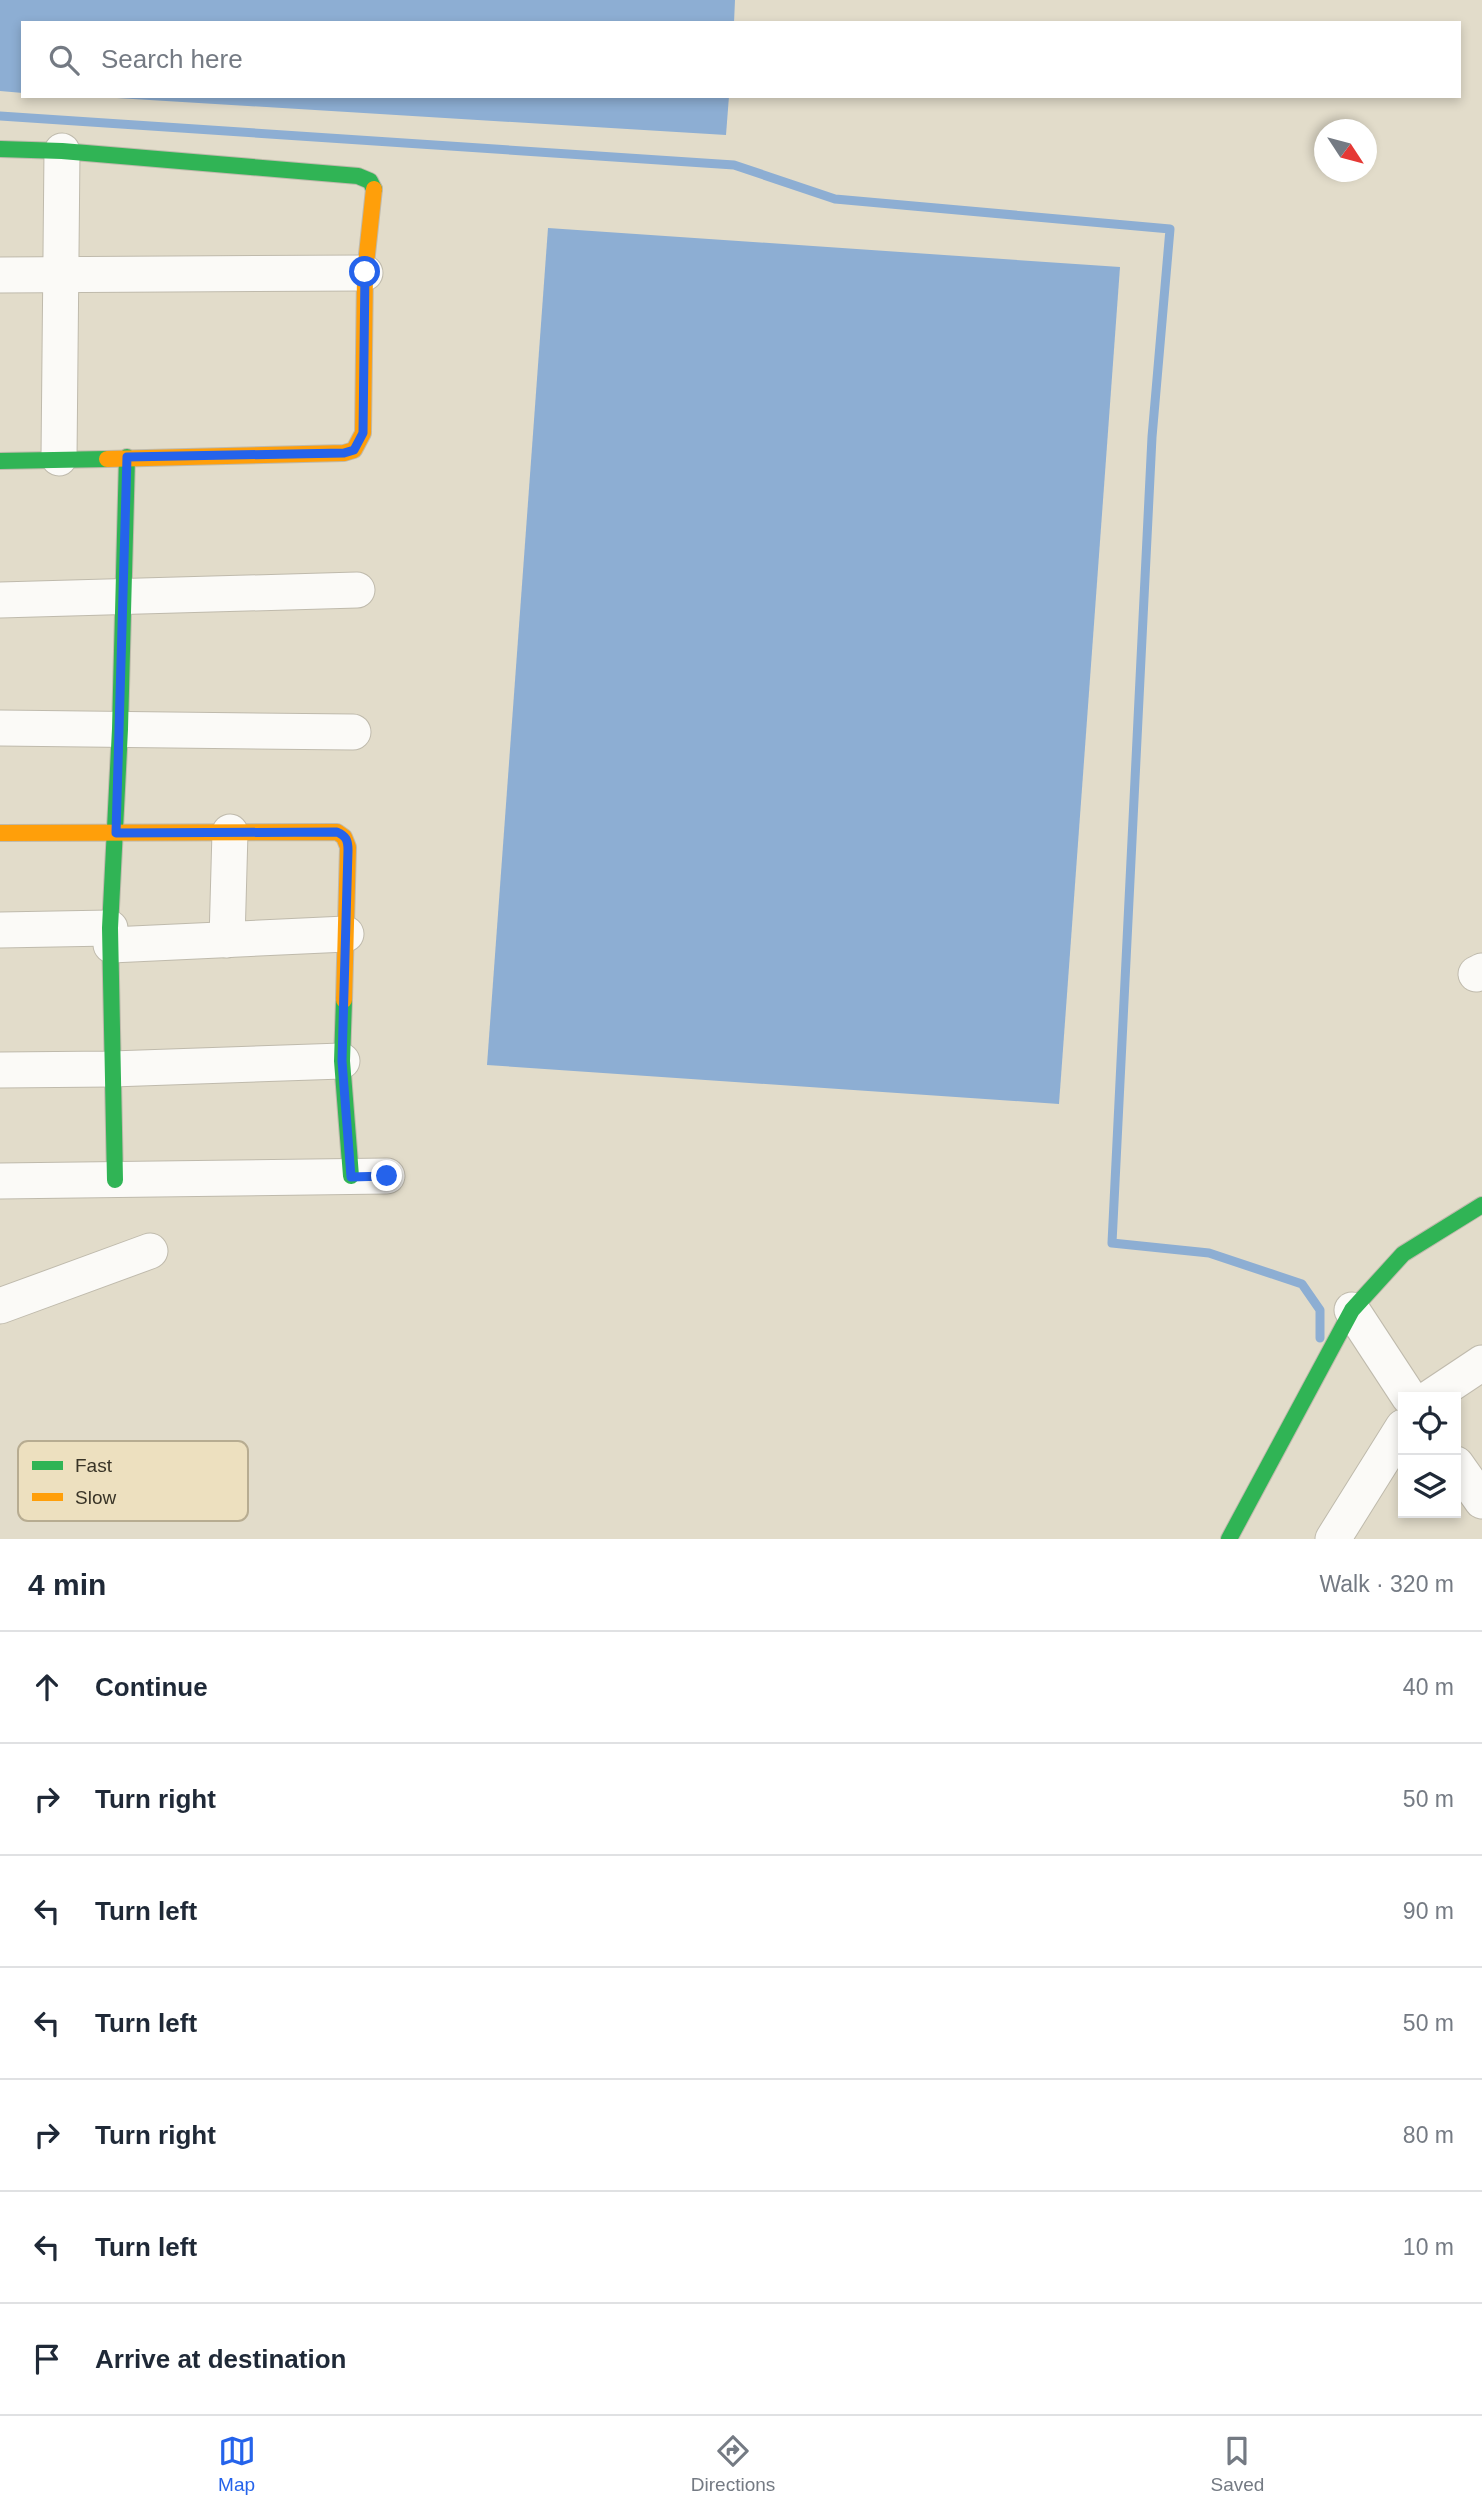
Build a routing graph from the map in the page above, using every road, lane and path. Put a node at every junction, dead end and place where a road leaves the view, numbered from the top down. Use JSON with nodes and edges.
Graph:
{"nodes":[{"id":1,"x":0,"y":149,"type":"edge"},
{"id":2,"x":62,"y":151,"type":"junction"},
{"id":3,"x":365,"y":272,"type":"junction"},
{"id":4,"x":61,"y":273,"type":"junction"},
{"id":5,"x":0,"y":275,"type":"edge"},
{"id":6,"x":127,"y":457,"type":"junction"},
{"id":7,"x":59,"y":458,"type":"junction"},
{"id":8,"x":0,"y":461,"type":"edge"},
{"id":9,"x":357,"y":590,"type":"dead end"},
{"id":10,"x":123,"y":596,"type":"junction"},
{"id":11,"x":0,"y":600,"type":"edge"},
{"id":12,"x":0,"y":728,"type":"edge"},
{"id":13,"x":120,"y":729,"type":"junction"},
{"id":14,"x":353,"y":732,"type":"dead end"},
{"id":15,"x":230,"y":832,"type":"junction"},
{"id":16,"x":0,"y":833,"type":"edge"},
{"id":17,"x":116,"y":833,"type":"junction"},
{"id":18,"x":0,"y":930,"type":"edge"},
{"id":19,"x":346,"y":934,"type":"junction"},
{"id":20,"x":110,"y":937,"type":"junction"},
{"id":21,"x":227,"y":940,"type":"junction"},
{"id":22,"x":342,"y":1061,"type":"junction"},
{"id":23,"x":112,"y":1069,"type":"junction"},
{"id":24,"x":0,"y":1070,"type":"edge"},
{"id":25,"x":387,"y":1176,"type":"dead end"},
{"id":26,"x":351,"y":1177,"type":"junction"},
{"id":27,"x":115,"y":1180,"type":"junction"},
{"id":28,"x":0,"y":1181,"type":"edge"},
{"id":29,"x":1482,"y":1205,"type":"edge"},
{"id":30,"x":150,"y":1251,"type":"dead end"},
{"id":31,"x":0,"y":1306,"type":"edge"},
{"id":32,"x":1352,"y":1310,"type":"junction"},
{"id":33,"x":1482,"y":1363,"type":"edge"},
{"id":34,"x":1406,"y":1392,"type":"edge"},
{"id":35,"x":1438,"y":1392,"type":"edge"},
{"id":36,"x":1398,"y":1435,"type":"edge"},
{"id":37,"x":1461,"y":1471,"type":"edge"},
{"id":38,"x":1482,"y":1501,"type":"edge"},
{"id":39,"x":1229,"y":1539,"type":"edge"},
{"id":40,"x":1333,"y":1539,"type":"edge"}],
"edges":[{"from":1,"to":2,"type":"street"},
{"from":2,"to":3,"type":"street"},
{"from":2,"to":4,"type":"street"},
{"from":3,"to":4,"type":"street"},
{"from":3,"to":6,"type":"street"},
{"from":4,"to":5,"type":"street"},
{"from":4,"to":7,"type":"street"},
{"from":6,"to":7,"type":"street"},
{"from":6,"to":10,"type":"street"},
{"from":7,"to":8,"type":"street"},
{"from":9,"to":10,"type":"street"},
{"from":10,"to":11,"type":"street"},
{"from":10,"to":13,"type":"street"},
{"from":12,"to":13,"type":"street"},
{"from":13,"to":14,"type":"street"},
{"from":13,"to":17,"type":"street"},
{"from":15,"to":17,"type":"street"},
{"from":15,"to":19,"type":"street"},
{"from":15,"to":21,"type":"street"},
{"from":16,"to":17,"type":"street"},
{"from":17,"to":20,"type":"street"},
{"from":18,"to":20,"type":"street"},
{"from":19,"to":21,"type":"street"},
{"from":19,"to":22,"type":"street"},
{"from":20,"to":21,"type":"street"},
{"from":20,"to":23,"type":"street"},
{"from":22,"to":23,"type":"street"},
{"from":22,"to":26,"type":"street"},
{"from":23,"to":24,"type":"street"},
{"from":23,"to":27,"type":"street"},
{"from":25,"to":26,"type":"street"},
{"from":26,"to":27,"type":"street"},
{"from":27,"to":28,"type":"street"},
{"from":29,"to":32,"type":"street"},
{"from":30,"to":31,"type":"street"},
{"from":32,"to":34,"type":"street"},
{"from":32,"to":39,"type":"street"},
{"from":33,"to":35,"type":"street"},
{"from":36,"to":40,"type":"street"},
{"from":37,"to":38,"type":"street"}]}
